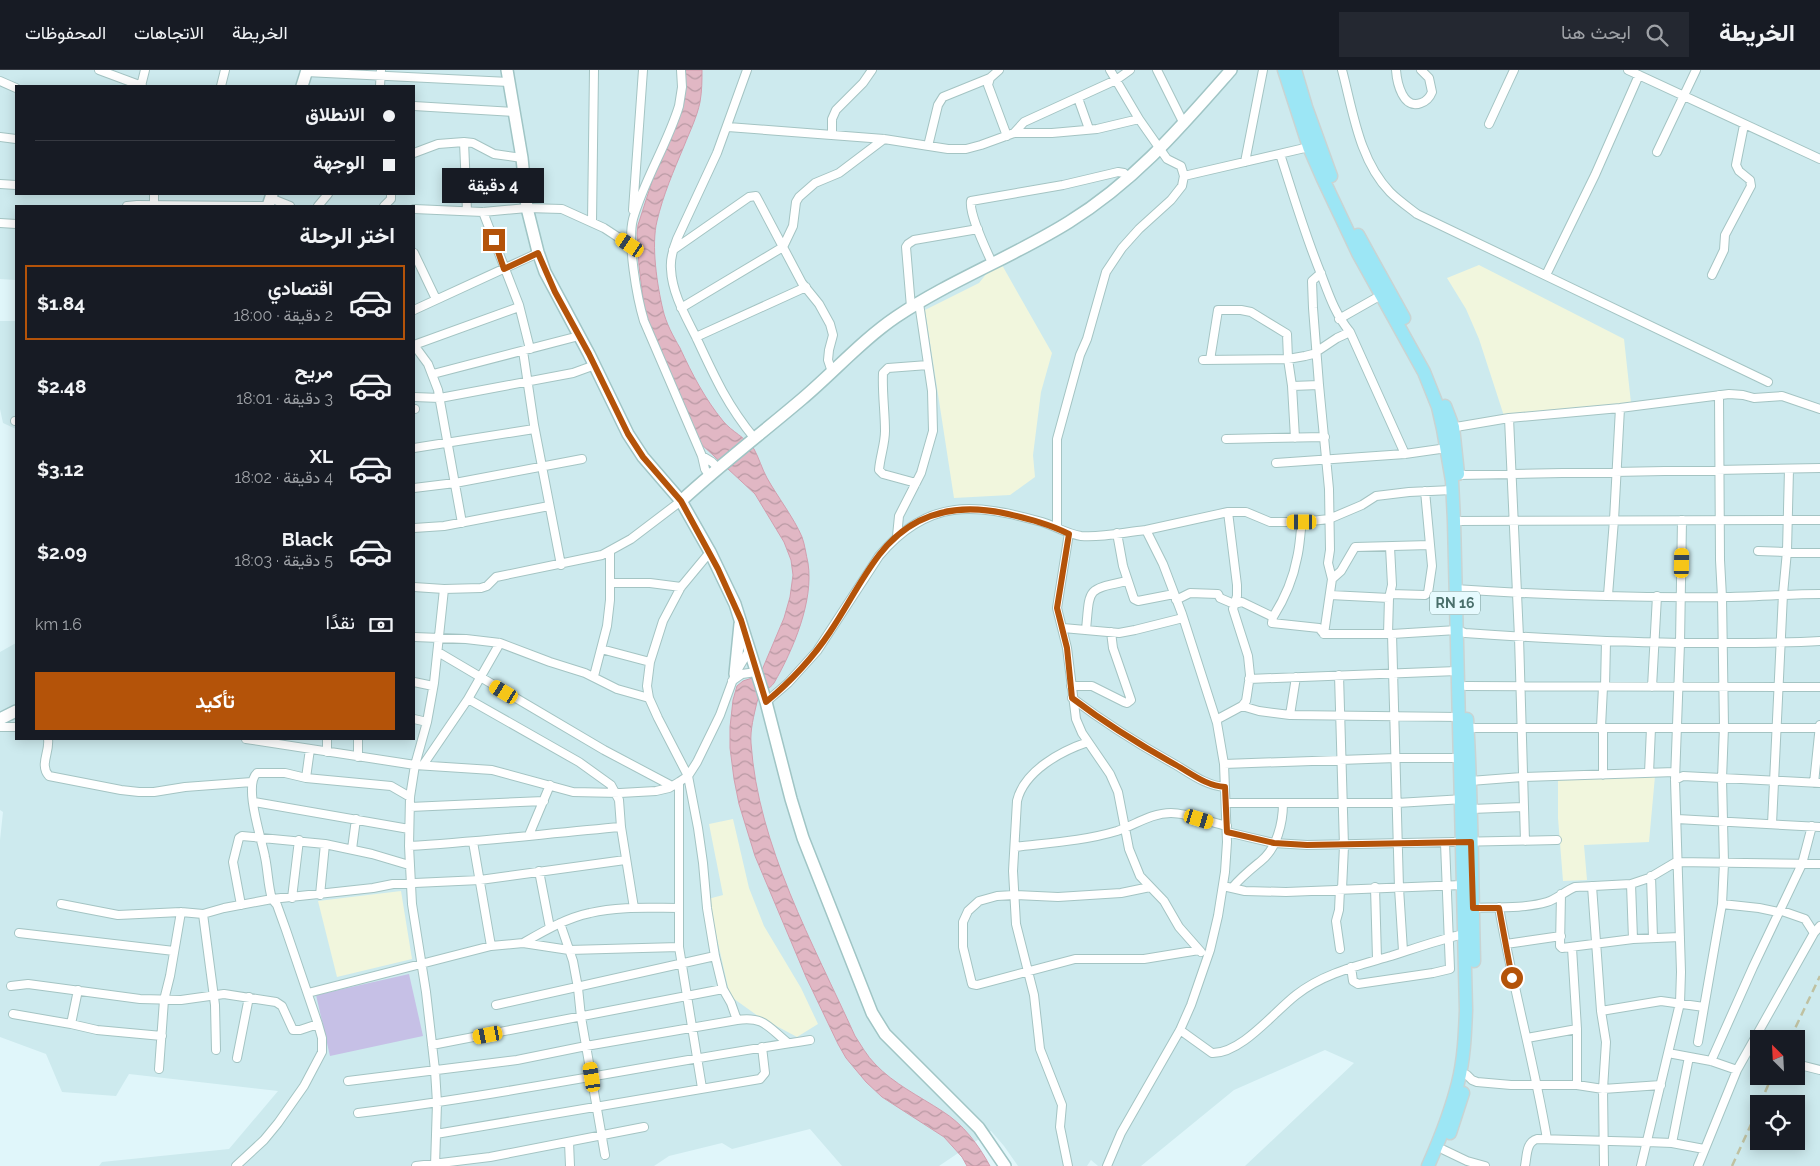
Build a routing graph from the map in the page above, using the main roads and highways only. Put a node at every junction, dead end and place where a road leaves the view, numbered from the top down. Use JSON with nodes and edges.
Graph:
{"nodes":[{"id":1,"x":1231,"y":70,"type":"edge"},
{"id":2,"x":1284,"y":70,"type":"edge"},
{"id":3,"x":1295,"y":70,"type":"edge"},
{"id":4,"x":306,"y":71,"type":"edge"},
{"id":5,"x":508,"y":76,"type":"edge"},
{"id":6,"x":302,"y":85,"type":"edge"},
{"id":7,"x":1385,"y":293,"type":"junction"},
{"id":8,"x":1448,"y":428,"type":"junction"},
{"id":9,"x":681,"y":501,"type":"junction"},
{"id":10,"x":1457,"y":521,"type":"junction"},
{"id":11,"x":741,"y":620,"type":"junction"},
{"id":12,"x":1461,"y":632,"type":"junction"},
{"id":13,"x":734,"y":677,"type":"road end"},
{"id":14,"x":15,"y":712,"type":"edge"},
{"id":15,"x":0,"y":719,"type":"edge"},
{"id":16,"x":1468,"y":802,"type":"junction"},
{"id":17,"x":1466,"y":842,"type":"junction"},
{"id":18,"x":1468,"y":908,"type":"junction"},
{"id":19,"x":1464,"y":1074,"type":"junction"},
{"id":20,"x":1004,"y":1166,"type":"edge"},
{"id":21,"x":1428,"y":1166,"type":"edge"},
{"id":22,"x":1438,"y":1166,"type":"edge"}],
"edges":[{"from":1,"to":9,"type":"main road"},
{"from":2,"to":7,"type":"main road","number":"RN 16"},
{"from":3,"to":7,"type":"main road","number":"RN 16"},
{"from":4,"to":6,"type":"main road"},
{"from":5,"to":9,"type":"main road"},
{"from":7,"to":8,"type":"main road","number":"RN 16"},
{"from":8,"to":10,"type":"main road","number":"RN 16"},
{"from":8,"to":10,"type":"main road","number":"RN 16"},
{"from":9,"to":11,"type":"main road"},
{"from":10,"to":12,"type":"main road","number":"RN 16"},
{"from":11,"to":13,"type":"main road"},
{"from":11,"to":20,"type":"main road"},
{"from":12,"to":16,"type":"main road","number":"RN 16"},
{"from":12,"to":16,"type":"main road","number":"RN 16"},
{"from":14,"to":15,"type":"main road"},
{"from":16,"to":17,"type":"main road","number":"RN 16"},
{"from":17,"to":18,"type":"main road","number":"RN 16"},
{"from":17,"to":18,"type":"main road","number":"RN 16"},
{"from":18,"to":19,"type":"main road","number":"RN 16"},
{"from":18,"to":19,"type":"main road","number":"RN 16"},
{"from":19,"to":21,"type":"main road","number":"RN 16"},
{"from":19,"to":22,"type":"main road","number":"RN 16"}]}
